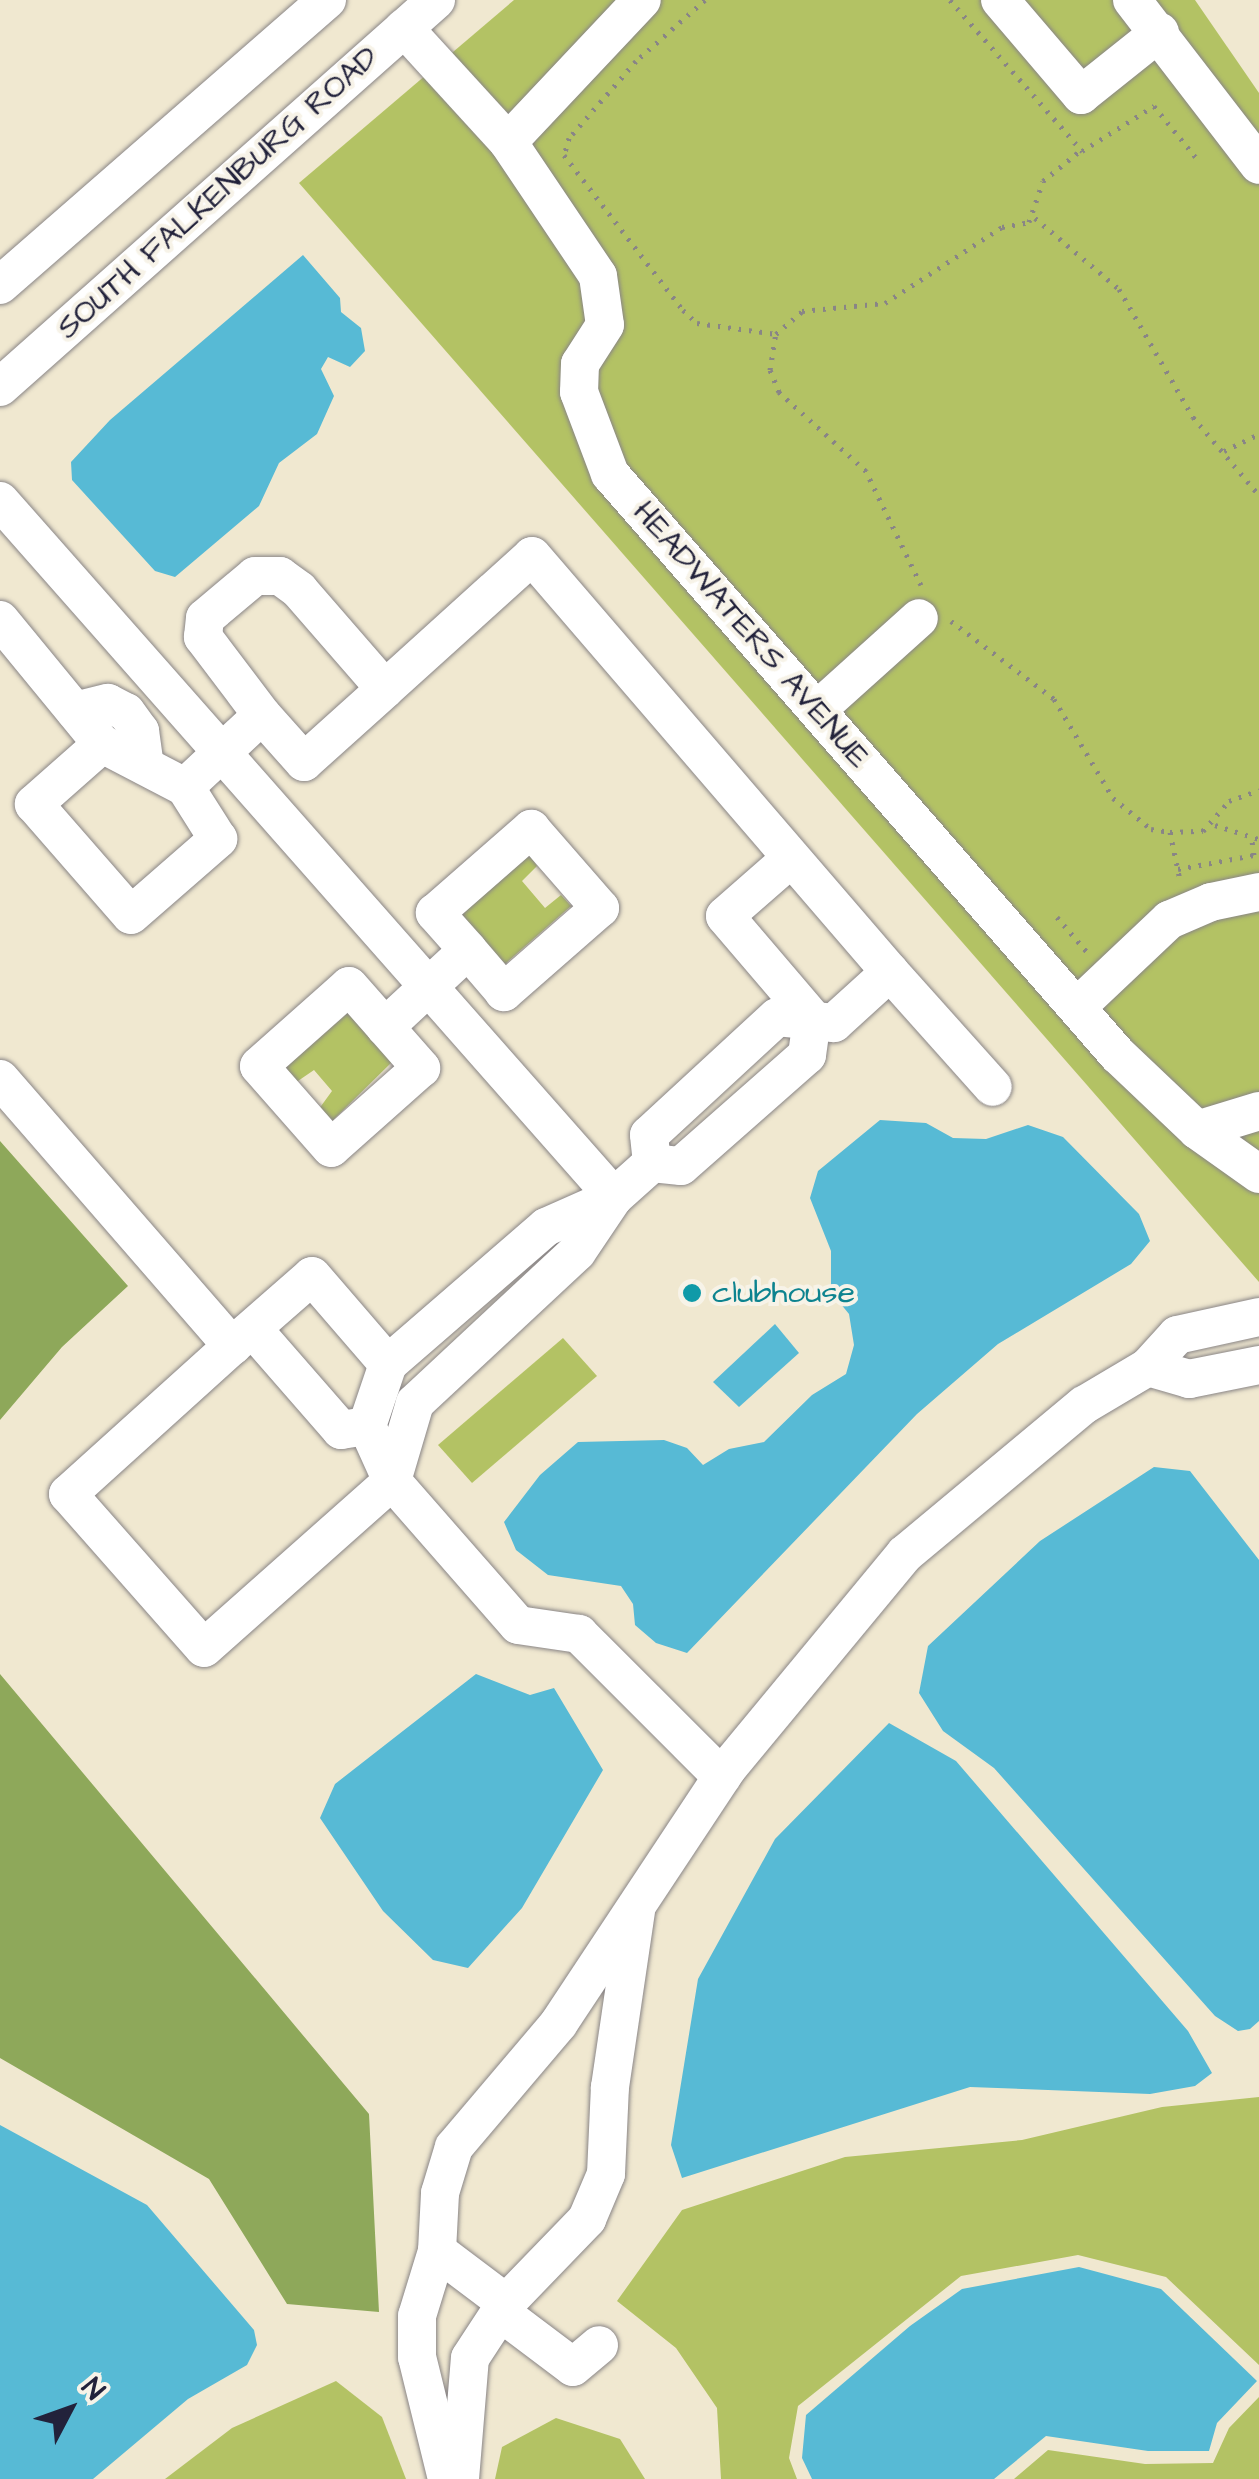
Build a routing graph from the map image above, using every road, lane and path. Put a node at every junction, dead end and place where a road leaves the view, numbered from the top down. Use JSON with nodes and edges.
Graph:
{"nodes":[{"id":1,"x":326,"y":0,"type":"edge"},
{"id":2,"x":436,"y":0,"type":"edge"},
{"id":3,"x":642,"y":0,"type":"edge"},
{"id":4,"x":704,"y":0,"type":"edge"},
{"id":5,"x":1000,"y":0,"type":"edge"},
{"id":6,"x":1132,"y":0,"type":"edge"},
{"id":7,"x":404,"y":28,"type":"junction"},
{"id":8,"x":1160,"y":32,"type":"junction"},
{"id":9,"x":508,"y":142,"type":"junction"},
{"id":10,"x":1081,"y":150,"type":"dead end"},
{"id":11,"x":1259,"y":165,"type":"edge"},
{"id":12,"x":1034,"y":217,"type":"junction"},
{"id":13,"x":0,"y":285,"type":"edge"},
{"id":14,"x":776,"y":334,"type":"junction"},
{"id":15,"x":0,"y":387,"type":"edge"},
{"id":16,"x":1259,"y":434,"type":"edge"},
{"id":17,"x":1224,"y":451,"type":"junction"},
{"id":18,"x":1259,"y":495,"type":"edge"},
{"id":19,"x":0,"y":501,"type":"edge"},
{"id":20,"x":931,"y":609,"type":"junction"},
{"id":21,"x":0,"y":620,"type":"edge"},
{"id":22,"x":385,"y":690,"type":"junction"},
{"id":23,"x":817,"y":710,"type":"junction"},
{"id":24,"x":75,"y":711,"type":"junction"},
{"id":25,"x":262,"y":715,"type":"junction"},
{"id":26,"x":102,"y":744,"type":"junction"},
{"id":27,"x":221,"y":755,"type":"junction"},
{"id":28,"x":145,"y":766,"type":"junction"},
{"id":29,"x":185,"y":786,"type":"junction"},
{"id":30,"x":1259,"y":790,"type":"edge"},
{"id":31,"x":1215,"y":825,"type":"junction"},
{"id":32,"x":1170,"y":832,"type":"junction"},
{"id":33,"x":1256,"y":840,"type":"edge"},
{"id":34,"x":1257,"y":854,"type":"edge"},
{"id":35,"x":790,"y":859,"type":"junction"},
{"id":36,"x":1178,"y":869,"type":"junction"},
{"id":37,"x":1182,"y":888,"type":"dead end"},
{"id":38,"x":1259,"y":892,"type":"edge"},
{"id":39,"x":1057,"y":917,"type":"dead end"},
{"id":40,"x":468,"y":950,"type":"dead end"},
{"id":41,"x":1096,"y":962,"type":"dead end"},
{"id":42,"x":890,"y":972,"type":"junction"},
{"id":43,"x":427,"y":987,"type":"junction"},
{"id":44,"x":1077,"y":1007,"type":"junction"},
{"id":45,"x":812,"y":1018,"type":"junction"},
{"id":46,"x":385,"y":1027,"type":"dead end"},
{"id":47,"x":0,"y":1079,"type":"edge"},
{"id":48,"x":993,"y":1087,"type":"dead end"},
{"id":49,"x":1259,"y":1111,"type":"edge"},
{"id":50,"x":1197,"y":1130,"type":"junction"},
{"id":51,"x":1259,"y":1174,"type":"edge"},
{"id":52,"x":614,"y":1197,"type":"junction"},
{"id":53,"x":1259,"y":1316,"type":"edge"},
{"id":54,"x":243,"y":1337,"type":"junction"},
{"id":55,"x":388,"y":1364,"type":"junction"},
{"id":56,"x":1259,"y":1364,"type":"edge"},
{"id":57,"x":1148,"y":1367,"type":"junction"},
{"id":58,"x":367,"y":1426,"type":"junction"},
{"id":59,"x":392,"y":1481,"type":"junction"},
{"id":60,"x":722,"y":1777,"type":"junction"},
{"id":61,"x":637,"y":1905,"type":"junction"},
{"id":62,"x":437,"y":2251,"type":"junction"},
{"id":63,"x":503,"y":2308,"type":"junction"},
{"id":64,"x":599,"y":2345,"type":"dead end"},
{"id":65,"x":448,"y":2479,"type":"edge"},
{"id":66,"x":460,"y":2479,"type":"edge"}],
"edges":[{"from":1,"to":13,"type":"street"},
{"from":2,"to":7,"type":"street","name":"SOUTH FALKENBURG ROAD"},
{"from":3,"to":9,"type":"street"},
{"from":4,"to":14,"type":"path"},
{"from":5,"to":8,"type":"street"},
{"from":6,"to":8,"type":"street"},
{"from":7,"to":9,"type":"street","name":"HEADWATERS AVENUE"},
{"from":7,"to":15,"type":"street","name":"SOUTH FALKENBURG ROAD"},
{"from":8,"to":11,"type":"street"},
{"from":9,"to":23,"type":"street","name":"HEADWATERS AVENUE"},
{"from":10,"to":12,"type":"path"},
{"from":12,"to":14,"type":"path"},
{"from":12,"to":17,"type":"path"},
{"from":14,"to":20,"type":"path"},
{"from":16,"to":17,"type":"path"},
{"from":17,"to":18,"type":"path"},
{"from":19,"to":27,"type":"street"},
{"from":20,"to":23,"type":"street"},
{"from":20,"to":32,"type":"path"},
{"from":21,"to":24,"type":"street"},
{"from":22,"to":25,"type":"street"},
{"from":22,"to":25,"type":"street"},
{"from":22,"to":35,"type":"street"},
{"from":23,"to":44,"type":"street","name":"HEADWATERS AVENUE"},
{"from":24,"to":26,"type":"street"},
{"from":24,"to":28,"type":"street"},
{"from":25,"to":27,"type":"street"},
{"from":26,"to":28,"type":"street"},
{"from":26,"to":29,"type":"street"},
{"from":27,"to":29,"type":"street"},
{"from":27,"to":43,"type":"street"},
{"from":28,"to":29,"type":"street"},
{"from":30,"to":31,"type":"path"},
{"from":31,"to":32,"type":"path"},
{"from":31,"to":33,"type":"path"},
{"from":32,"to":36,"type":"path"},
{"from":33,"to":34,"type":"path"},
{"from":34,"to":36,"type":"path"},
{"from":35,"to":42,"type":"street"},
{"from":35,"to":45,"type":"street"},
{"from":36,"to":37,"type":"path"},
{"from":38,"to":44,"type":"street"},
{"from":39,"to":41,"type":"path"},
{"from":40,"to":43,"type":"street"},
{"from":42,"to":45,"type":"street"},
{"from":42,"to":48,"type":"street"},
{"from":43,"to":46,"type":"street"},
{"from":43,"to":52,"type":"street"},
{"from":44,"to":50,"type":"street","name":"HEADWATERS AVENUE"},
{"from":45,"to":52,"type":"street"},
{"from":47,"to":54,"type":"street"},
{"from":49,"to":50,"type":"street"},
{"from":50,"to":51,"type":"street","name":"HEADWATERS AVENUE"},
{"from":52,"to":55,"type":"street"},
{"from":52,"to":59,"type":"street"},
{"from":53,"to":57,"type":"street"},
{"from":54,"to":55,"type":"street"},
{"from":54,"to":58,"type":"street"},
{"from":54,"to":59,"type":"street"},
{"from":55,"to":58,"type":"street"},
{"from":56,"to":57,"type":"street"},
{"from":57,"to":60,"type":"street"},
{"from":58,"to":59,"type":"street"},
{"from":59,"to":60,"type":"street"},
{"from":60,"to":61,"type":"street"},
{"from":61,"to":62,"type":"street"},
{"from":61,"to":63,"type":"street"},
{"from":62,"to":63,"type":"street"},
{"from":62,"to":65,"type":"street"},
{"from":63,"to":64,"type":"street"},
{"from":63,"to":66,"type":"street"}]}
